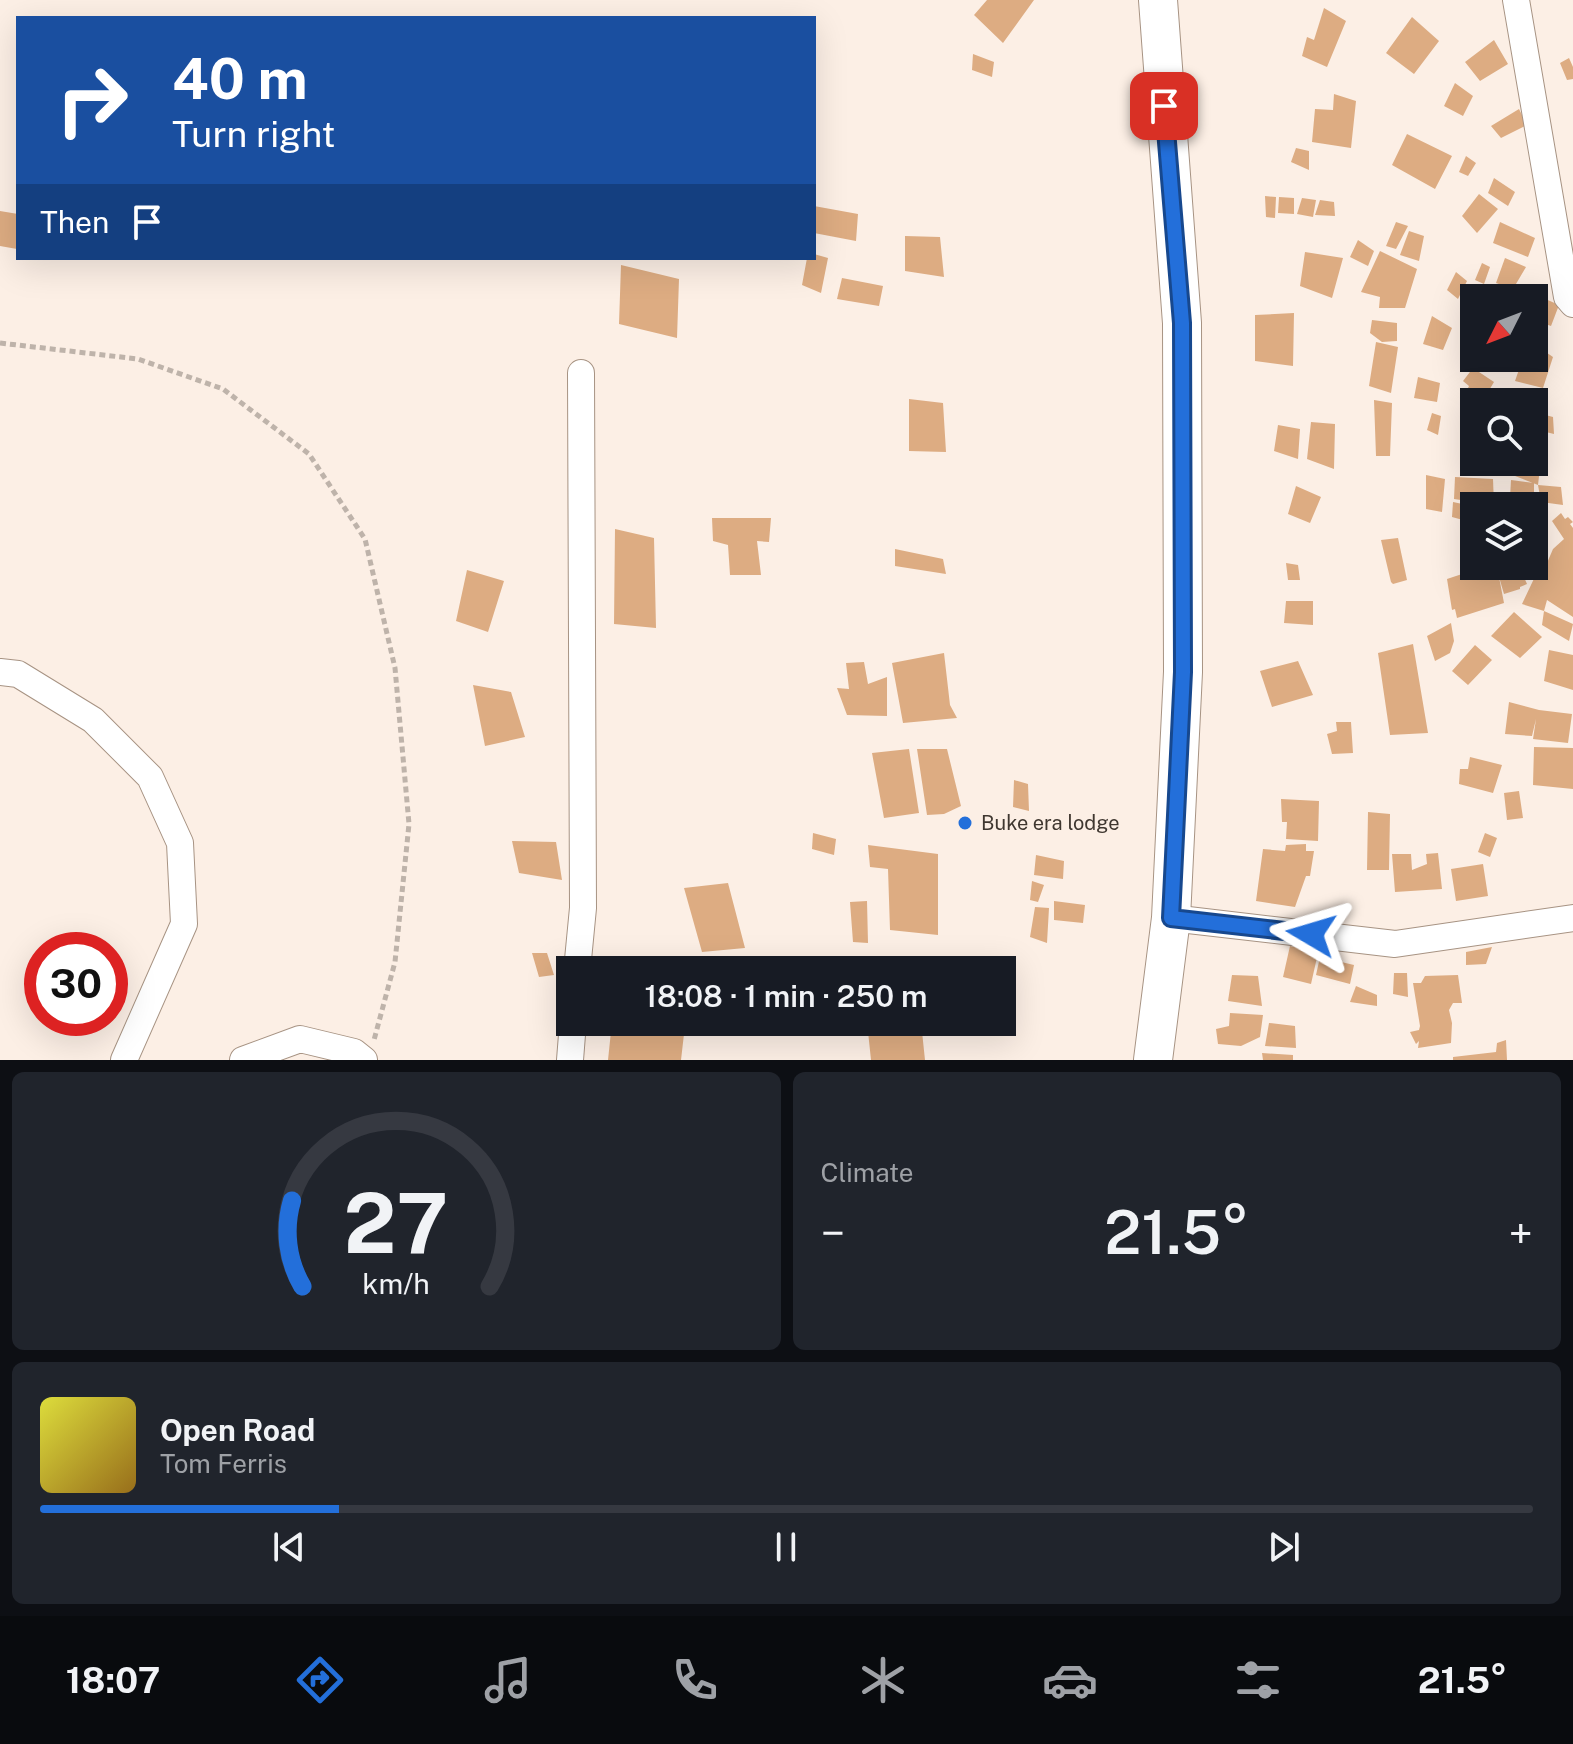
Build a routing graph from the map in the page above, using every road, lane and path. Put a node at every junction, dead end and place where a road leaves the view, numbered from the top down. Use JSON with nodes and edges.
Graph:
{"nodes":[{"id":1,"x":1158,"y":0,"type":"edge"},
{"id":2,"x":1516,"y":0,"type":"edge"},
{"id":3,"x":1573,"y":304,"type":"edge"},
{"id":4,"x":0,"y":343,"type":"edge"},
{"id":5,"x":581,"y":373,"type":"dead end"},
{"id":6,"x":0,"y":672,"type":"edge"},
{"id":7,"x":1171,"y":918,"type":"junction"},
{"id":8,"x":1573,"y":918,"type":"edge"},
{"id":9,"x":578,"y":956,"type":"edge"},
{"id":10,"x":572,"y":1036,"type":"edge"},
{"id":11,"x":368,"y":1053,"type":"edge"},
{"id":12,"x":124,"y":1060,"type":"edge"},
{"id":13,"x":243,"y":1060,"type":"edge"},
{"id":14,"x":570,"y":1060,"type":"edge"},
{"id":15,"x":1153,"y":1060,"type":"edge"}],
"edges":[{"from":1,"to":7,"type":"highway"},
{"from":2,"to":3,"type":"street"},
{"from":4,"to":11,"type":"path"},
{"from":5,"to":9,"type":"street"},
{"from":6,"to":12,"type":"street"},
{"from":7,"to":8,"type":"street"},
{"from":7,"to":15,"type":"highway"},
{"from":10,"to":14,"type":"street"},
{"from":11,"to":13,"type":"street"}]}
